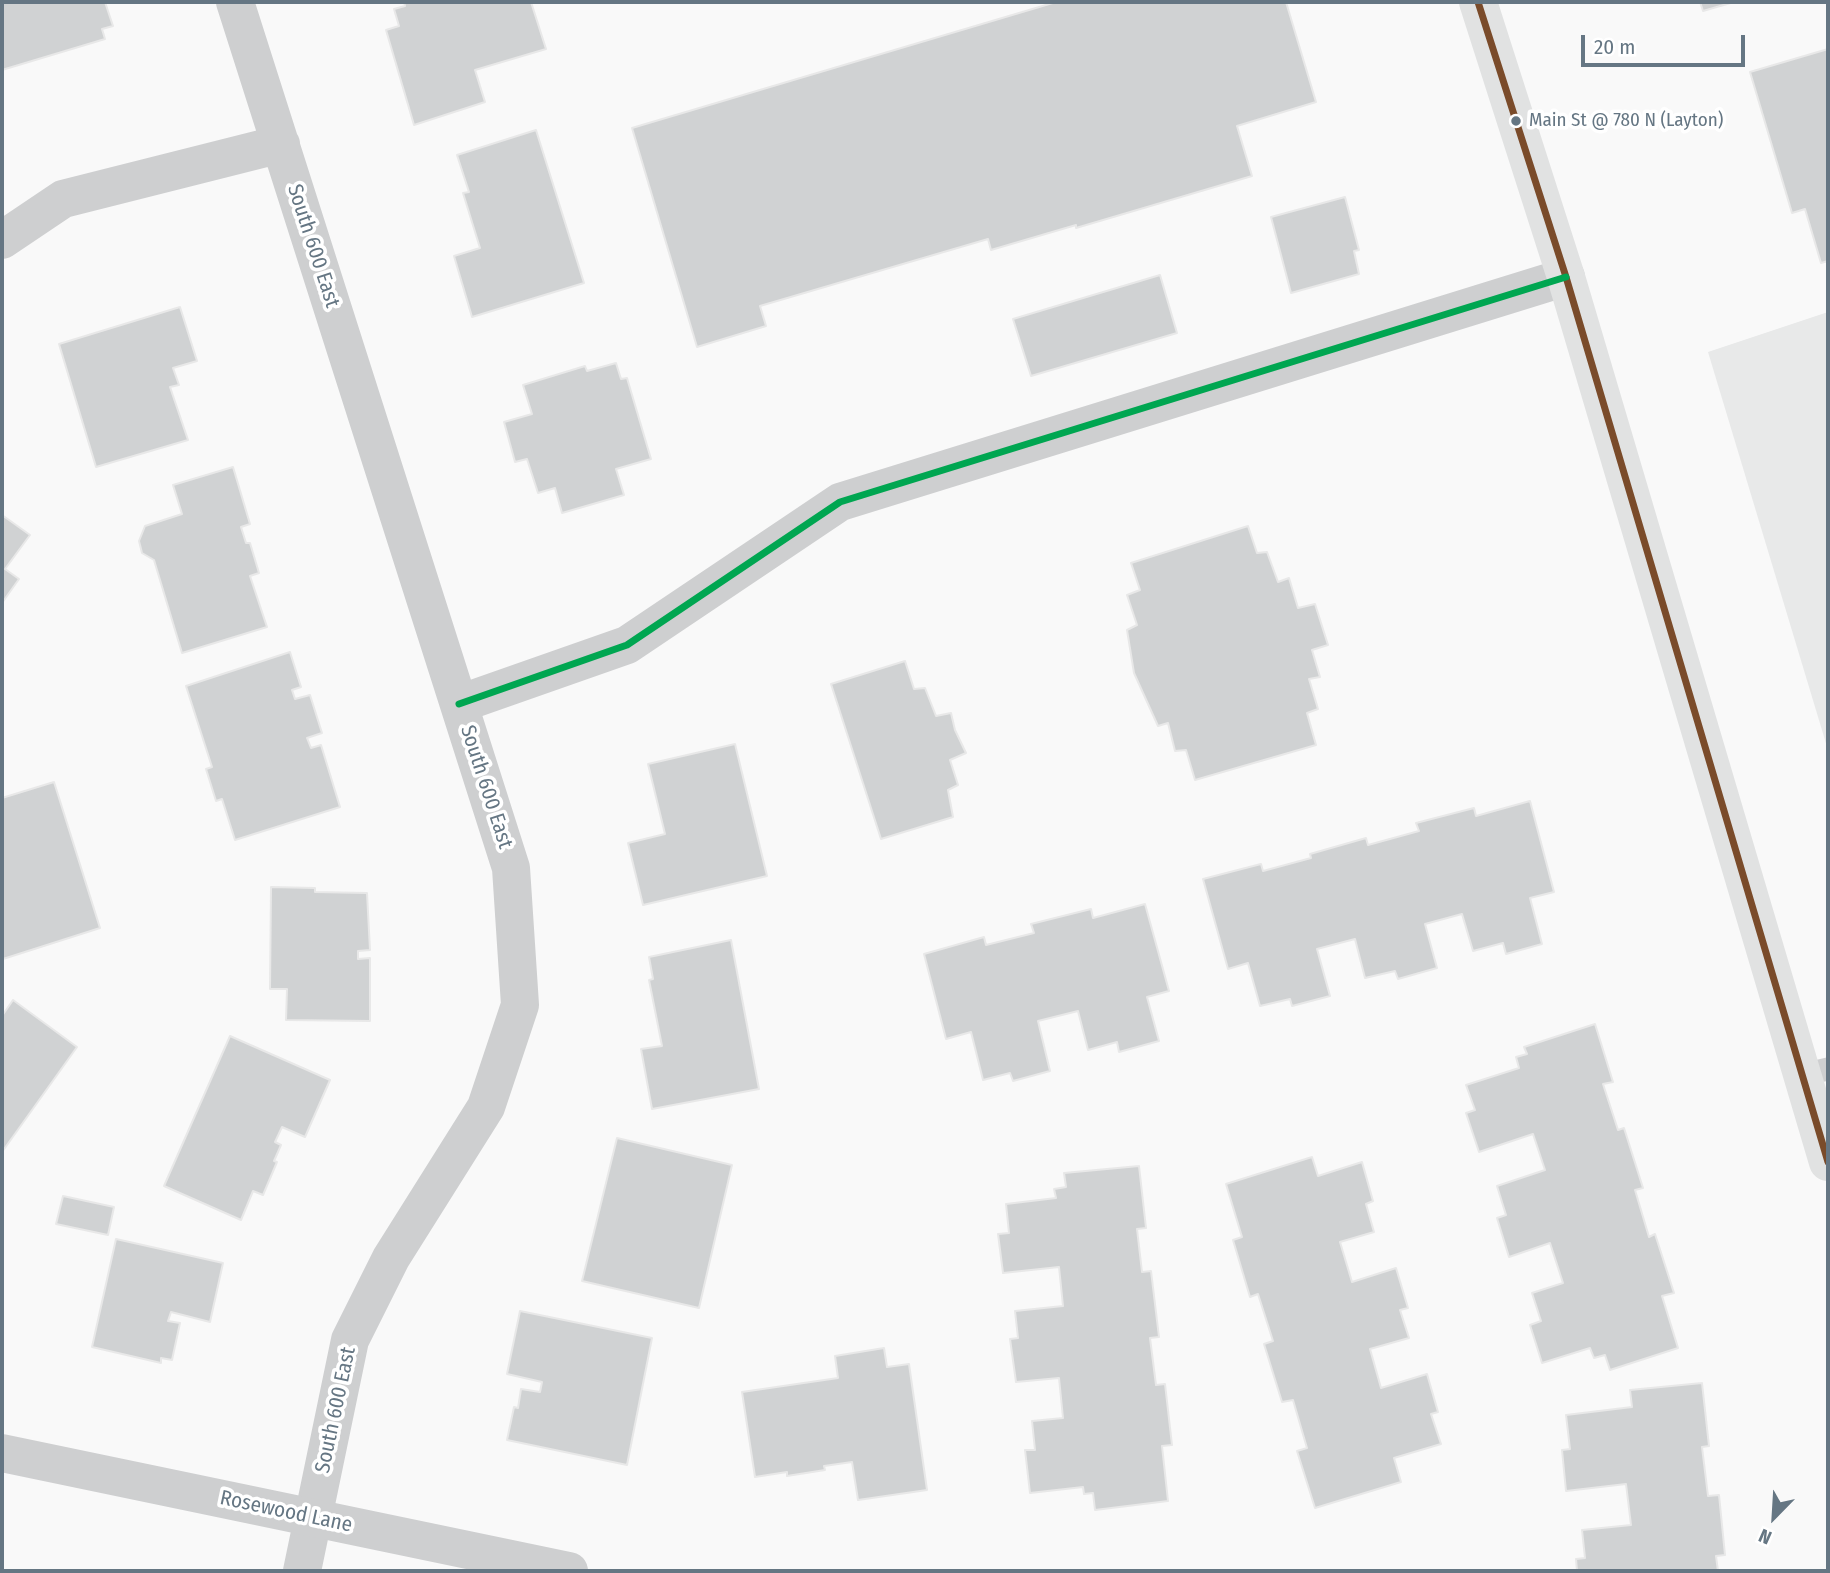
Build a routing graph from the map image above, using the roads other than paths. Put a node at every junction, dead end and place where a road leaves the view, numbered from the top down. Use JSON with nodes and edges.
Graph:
{"nodes":[{"id":1,"x":235,"y":2,"type":"edge"},
{"id":2,"x":1478,"y":2,"type":"edge"},
{"id":3,"x":281,"y":144,"type":"junction"},
{"id":4,"x":2,"y":240,"type":"edge"},
{"id":5,"x":1566,"y":276,"type":"junction"},
{"id":6,"x":459,"y":704,"type":"junction"},
{"id":7,"x":1815,"y":1072,"type":"edge"},
{"id":8,"x":1828,"y":1162,"type":"edge"},
{"id":9,"x":2,"y":1453,"type":"edge"},
{"id":10,"x":313,"y":1518,"type":"junction"},
{"id":11,"x":302,"y":1571,"type":"edge"},
{"id":12,"x":569,"y":1571,"type":"edge"}],
"edges":[{"from":1,"to":3,"type":"street","name":"South 600 East"},
{"from":2,"to":5,"type":"main road"},
{"from":3,"to":4,"type":"street"},
{"from":3,"to":6,"type":"street","name":"South 600 East"},
{"from":5,"to":6,"type":"street"},
{"from":5,"to":7,"type":"main road"},
{"from":6,"to":10,"type":"street","name":"South 600 East"},
{"from":7,"to":8,"type":"main road"},
{"from":9,"to":10,"type":"street","name":"Rosewood Lane"},
{"from":10,"to":11,"type":"street","name":"South 600 East"},
{"from":10,"to":12,"type":"street","name":"Rosewood Lane"}]}
